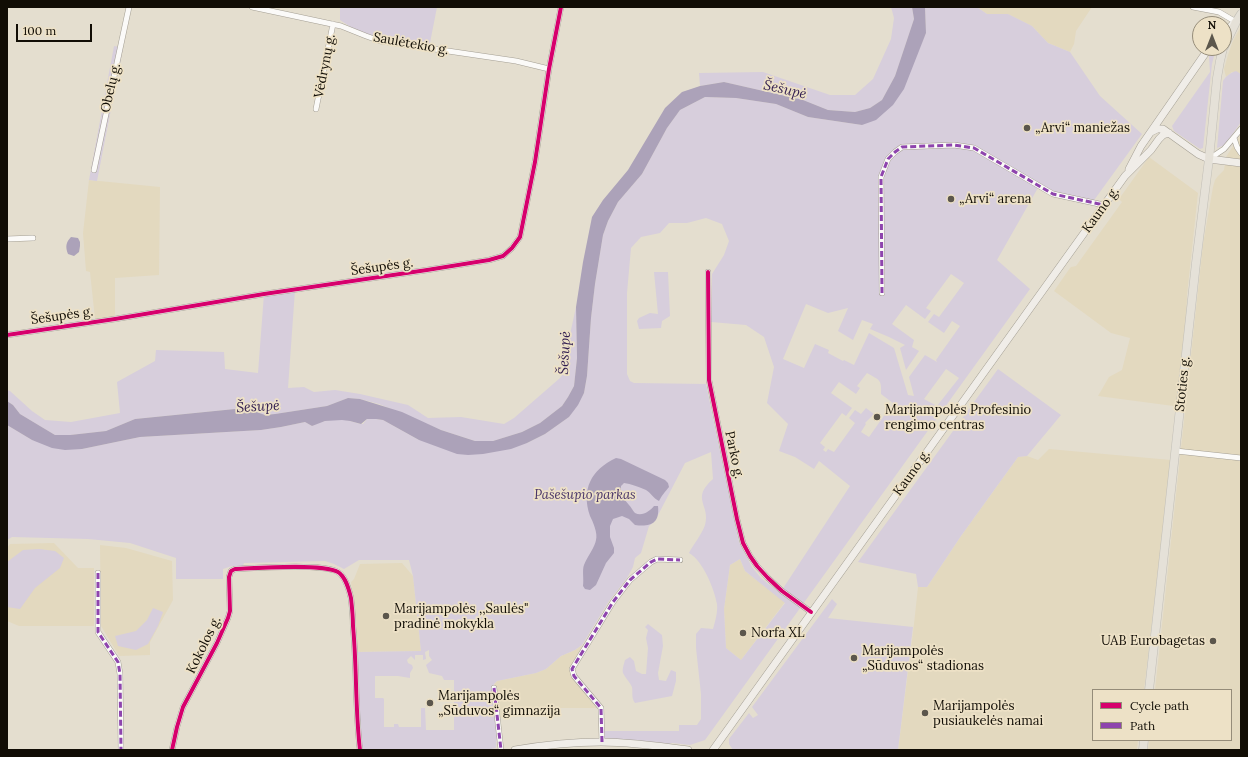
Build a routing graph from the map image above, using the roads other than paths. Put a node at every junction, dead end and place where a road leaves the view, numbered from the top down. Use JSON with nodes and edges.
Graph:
{"nodes":[{"id":1,"x":129,"y":7,"type":"edge"},
{"id":2,"x":252,"y":7,"type":"edge"},
{"id":3,"x":561,"y":7,"type":"edge"},
{"id":4,"x":1193,"y":7,"type":"edge"},
{"id":5,"x":1241,"y":14,"type":"edge"},
{"id":6,"x":1236,"y":22,"type":"junction"},
{"id":7,"x":333,"y":24,"type":"junction"},
{"id":8,"x":1232,"y":26,"type":"edge"},
{"id":9,"x":1232,"y":30,"type":"edge"},
{"id":10,"x":1203,"y":56,"type":"edge"},
{"id":11,"x":1221,"y":56,"type":"edge"},
{"id":12,"x":549,"y":69,"type":"junction"},
{"id":13,"x":316,"y":109,"type":"dead end"},
{"id":14,"x":1241,"y":129,"type":"edge"},
{"id":15,"x":1151,"y":132,"type":"junction"},
{"id":16,"x":1169,"y":133,"type":"junction"},
{"id":17,"x":1234,"y":138,"type":"junction"},
{"id":18,"x":1241,"y":153,"type":"edge"},
{"id":19,"x":1209,"y":159,"type":"junction"},
{"id":20,"x":1241,"y":163,"type":"edge"},
{"id":21,"x":94,"y":170,"type":"dead end"},
{"id":22,"x":1125,"y":176,"type":"junction"},
{"id":23,"x":1104,"y":205,"type":"junction"},
{"id":24,"x":34,"y":238,"type":"dead end"},
{"id":25,"x":7,"y":239,"type":"edge"},
{"id":26,"x":708,"y":272,"type":"dead end"},
{"id":27,"x":882,"y":293,"type":"dead end"},
{"id":28,"x":7,"y":335,"type":"edge"},
{"id":29,"x":1176,"y":451,"type":"junction"},
{"id":30,"x":1241,"y":458,"type":"edge"},
{"id":31,"x":680,"y":560,"type":"dead end"},
{"id":32,"x":98,"y":573,"type":"dead end"},
{"id":33,"x":811,"y":612,"type":"junction"},
{"id":34,"x":494,"y":688,"type":"dead end"},
{"id":35,"x":1149,"y":689,"type":"edge"},
{"id":36,"x":602,"y":742,"type":"junction"},
{"id":37,"x":664,"y":748,"type":"edge"},
{"id":38,"x":120,"y":750,"type":"edge"},
{"id":39,"x":172,"y":750,"type":"edge"},
{"id":40,"x":360,"y":750,"type":"edge"},
{"id":41,"x":501,"y":750,"type":"edge"},
{"id":42,"x":515,"y":750,"type":"edge"},
{"id":43,"x":688,"y":750,"type":"edge"},
{"id":44,"x":713,"y":750,"type":"edge"}],
"edges":[{"from":1,"to":21,"type":"street","name":"Obelų g."},
{"from":2,"to":7,"type":"street","name":"Saulėtekio g."},
{"from":3,"to":12,"type":"street","name":"Šešupės g."},
{"from":4,"to":6,"type":"street"},
{"from":5,"to":6,"type":"main road"},
{"from":6,"to":8,"type":"main road"},
{"from":6,"to":9,"type":"main road"},
{"from":7,"to":12,"type":"street","name":"Saulėtekio g."},
{"from":7,"to":13,"type":"street","name":"Vėdrynų g."},
{"from":10,"to":15,"type":"main road","name":"Kauno g."},
{"from":11,"to":19,"type":"main road","name":"Stoties g."},
{"from":12,"to":28,"type":"street","name":"Šešupės g."},
{"from":14,"to":17,"type":"street"},
{"from":15,"to":16,"type":"main road"},
{"from":15,"to":22,"type":"main road","name":"Kauno g."},
{"from":16,"to":19,"type":"main road"},
{"from":16,"to":22,"type":"main road","name":"Kauno g."},
{"from":17,"to":18,"type":"street"},
{"from":17,"to":19,"type":"street"},
{"from":19,"to":20,"type":"main road"},
{"from":19,"to":29,"type":"main road","name":"Stoties g."},
{"from":22,"to":23,"type":"main road","name":"Kauno g."},
{"from":23,"to":27,"type":"street"},
{"from":23,"to":33,"type":"main road","name":"Kauno g."},
{"from":24,"to":25,"type":"street"},
{"from":26,"to":33,"type":"street","name":"Parko g."},
{"from":29,"to":30,"type":"street"},
{"from":29,"to":35,"type":"main road","name":"Stoties g."},
{"from":31,"to":36,"type":"street"},
{"from":32,"to":38,"type":"street"},
{"from":33,"to":44,"type":"main road","name":"Kauno g."},
{"from":34,"to":41,"type":"street"},
{"from":36,"to":37,"type":"main road"},
{"from":36,"to":42,"type":"main road"},
{"from":37,"to":43,"type":"main road"},
{"from":39,"to":40,"type":"street","name":"Kokolos g."}]}
